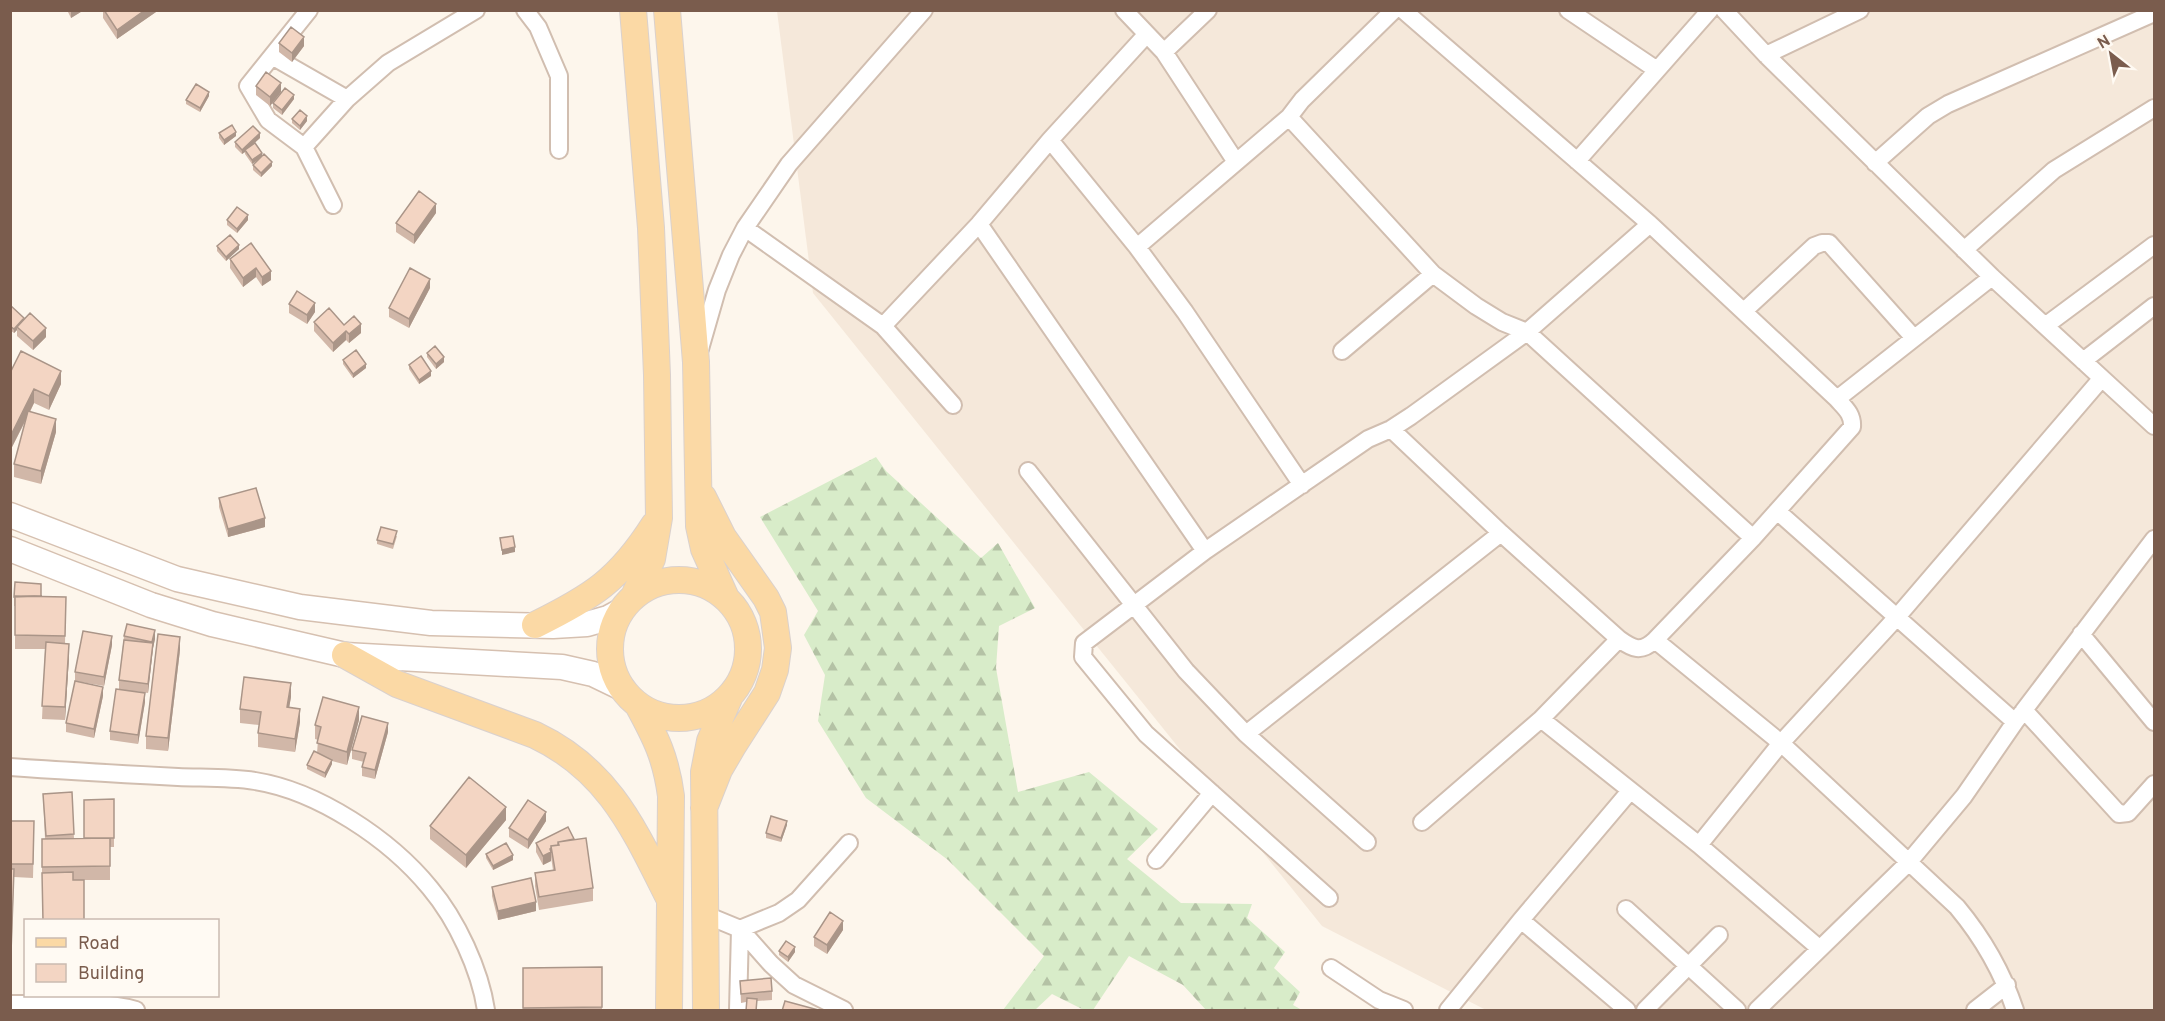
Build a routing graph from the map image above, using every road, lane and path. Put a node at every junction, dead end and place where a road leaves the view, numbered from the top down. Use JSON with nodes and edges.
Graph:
{"nodes":[{"id":1,"x":309,"y":10,"type":"edge"},
{"id":2,"x":476,"y":10,"type":"edge"},
{"id":3,"x":525,"y":10,"type":"edge"},
{"id":4,"x":633,"y":10,"type":"edge"},
{"id":5,"x":667,"y":10,"type":"edge"},
{"id":6,"x":924,"y":10,"type":"edge"},
{"id":7,"x":1124,"y":10,"type":"edge"},
{"id":8,"x":1208,"y":10,"type":"edge"},
{"id":9,"x":1394,"y":10,"type":"edge"},
{"id":10,"x":1403,"y":10,"type":"edge"},
{"id":11,"x":1568,"y":10,"type":"edge"},
{"id":12,"x":1710,"y":10,"type":"edge"},
{"id":13,"x":1724,"y":10,"type":"edge"},
{"id":14,"x":1860,"y":10,"type":"edge"},
{"id":15,"x":2154,"y":13,"type":"edge"},
{"id":16,"x":1146,"y":35,"type":"junction"},
{"id":17,"x":1164,"y":52,"type":"junction"},
{"id":18,"x":273,"y":56,"type":"junction"},
{"id":19,"x":1766,"y":56,"type":"junction"},
{"id":20,"x":1657,"y":70,"type":"junction"},
{"id":21,"x":347,"y":99,"type":"junction"},
{"id":22,"x":2154,"y":108,"type":"edge"},
{"id":23,"x":1289,"y":117,"type":"junction"},
{"id":24,"x":1050,"y":140,"type":"junction"},
{"id":25,"x":304,"y":147,"type":"junction"},
{"id":26,"x":559,"y":150,"type":"dead end"},
{"id":27,"x":1577,"y":161,"type":"junction"},
{"id":28,"x":1236,"y":162,"type":"junction"},
{"id":29,"x":1875,"y":163,"type":"junction"},
{"id":30,"x":333,"y":205,"type":"dead end"},
{"id":31,"x":979,"y":224,"type":"junction"},
{"id":32,"x":1650,"y":224,"type":"junction"},
{"id":33,"x":745,"y":228,"type":"junction"},
{"id":34,"x":2154,"y":245,"type":"edge"},
{"id":35,"x":1137,"y":246,"type":"junction"},
{"id":36,"x":1964,"y":250,"type":"junction"},
{"id":37,"x":1433,"y":274,"type":"junction"},
{"id":38,"x":1992,"y":277,"type":"junction"},
{"id":39,"x":2154,"y":306,"type":"edge"},
{"id":40,"x":1744,"y":311,"type":"junction"},
{"id":41,"x":883,"y":326,"type":"junction"},
{"id":42,"x":2045,"y":326,"type":"junction"},
{"id":43,"x":1527,"y":332,"type":"junction"},
{"id":44,"x":1914,"y":338,"type":"junction"},
{"id":45,"x":1342,"y":351,"type":"dead end"},
{"id":46,"x":2083,"y":361,"type":"junction"},
{"id":47,"x":696,"y":362,"type":"junction"},
{"id":48,"x":2102,"y":378,"type":"junction"},
{"id":49,"x":1837,"y":399,"type":"junction"},
{"id":50,"x":954,"y":405,"type":"dead end"},
{"id":51,"x":2153,"y":422,"type":"edge"},
{"id":52,"x":1391,"y":429,"type":"junction"},
{"id":53,"x":1028,"y":471,"type":"dead end"},
{"id":54,"x":1302,"y":485,"type":"junction"},
{"id":55,"x":700,"y":490,"type":"junction"},
{"id":56,"x":1777,"y":511,"type":"junction"},
{"id":57,"x":10,"y":514,"type":"edge"},
{"id":58,"x":659,"y":518,"type":"junction"},
{"id":59,"x":1501,"y":533,"type":"junction"},
{"id":60,"x":1753,"y":538,"type":"junction"},
{"id":61,"x":2154,"y":539,"type":"edge"},
{"id":62,"x":10,"y":549,"type":"edge"},
{"id":63,"x":1205,"y":551,"type":"junction"},
{"id":64,"x":726,"y":597,"type":"junction"},
{"id":65,"x":627,"y":603,"type":"junction"},
{"id":66,"x":1132,"y":605,"type":"junction"},
{"id":67,"x":1897,"y":617,"type":"junction"},
{"id":68,"x":535,"y":626,"type":"junction"},
{"id":69,"x":2080,"y":634,"type":"junction"},
{"id":70,"x":1619,"y":639,"type":"junction"},
{"id":71,"x":1655,"y":640,"type":"junction"},
{"id":72,"x":345,"y":656,"type":"junction"},
{"id":73,"x":730,"y":696,"type":"junction"},
{"id":74,"x":630,"y":697,"type":"junction"},
{"id":75,"x":2020,"y":716,"type":"junction"},
{"id":76,"x":1541,"y":719,"type":"junction"},
{"id":77,"x":2154,"y":722,"type":"edge"},
{"id":78,"x":1246,"y":734,"type":"junction"},
{"id":79,"x":1781,"y":743,"type":"junction"},
{"id":80,"x":10,"y":767,"type":"edge"},
{"id":81,"x":2154,"y":784,"type":"edge"},
{"id":82,"x":1630,"y":791,"type":"junction"},
{"id":83,"x":1212,"y":793,"type":"junction"},
{"id":84,"x":704,"y":808,"type":"junction"},
{"id":85,"x":1422,"y":822,"type":"dead end"},
{"id":86,"x":1366,"y":842,"type":"dead end"},
{"id":87,"x":849,"y":843,"type":"dead end"},
{"id":88,"x":1699,"y":845,"type":"junction"},
{"id":89,"x":1156,"y":860,"type":"dead end"},
{"id":90,"x":1908,"y":862,"type":"junction"},
{"id":91,"x":669,"y":898,"type":"junction"},
{"id":92,"x":1329,"y":898,"type":"dead end"},
{"id":93,"x":1626,"y":909,"type":"dead end"},
{"id":94,"x":706,"y":915,"type":"junction"},
{"id":95,"x":1521,"y":920,"type":"junction"},
{"id":96,"x":740,"y":930,"type":"junction"},
{"id":97,"x":1719,"y":935,"type":"dead end"},
{"id":98,"x":1819,"y":948,"type":"junction"},
{"id":99,"x":1689,"y":965,"type":"junction"},
{"id":100,"x":1331,"y":968,"type":"dead end"},
{"id":101,"x":2007,"y":985,"type":"junction"},
{"id":102,"x":10,"y":1004,"type":"edge"},
{"id":103,"x":136,"y":1011,"type":"edge"},
{"id":104,"x":486,"y":1011,"type":"edge"},
{"id":105,"x":669,"y":1011,"type":"edge"},
{"id":106,"x":706,"y":1011,"type":"edge"},
{"id":107,"x":738,"y":1011,"type":"edge"},
{"id":108,"x":844,"y":1011,"type":"edge"},
{"id":109,"x":1404,"y":1011,"type":"edge"},
{"id":110,"x":1448,"y":1011,"type":"edge"},
{"id":111,"x":1627,"y":1011,"type":"edge"},
{"id":112,"x":1645,"y":1011,"type":"edge"},
{"id":113,"x":1737,"y":1011,"type":"edge"},
{"id":114,"x":1757,"y":1011,"type":"edge"},
{"id":115,"x":1975,"y":1011,"type":"edge"},
{"id":116,"x":2015,"y":1011,"type":"edge"}],
"edges":[{"from":1,"to":18,"type":"street"},
{"from":2,"to":21,"type":"street"},
{"from":3,"to":26,"type":"street"},
{"from":4,"to":58,"type":"main road"},
{"from":5,"to":47,"type":"main road"},
{"from":6,"to":33,"type":"street"},
{"from":7,"to":16,"type":"street"},
{"from":8,"to":17,"type":"street"},
{"from":9,"to":23,"type":"street"},
{"from":10,"to":27,"type":"street"},
{"from":11,"to":20,"type":"street"},
{"from":12,"to":20,"type":"street"},
{"from":13,"to":19,"type":"street"},
{"from":14,"to":19,"type":"street"},
{"from":15,"to":29,"type":"street"},
{"from":16,"to":17,"type":"street"},
{"from":16,"to":24,"type":"street"},
{"from":17,"to":28,"type":"street"},
{"from":18,"to":21,"type":"street"},
{"from":18,"to":25,"type":"street"},
{"from":19,"to":29,"type":"street"},
{"from":20,"to":27,"type":"street"},
{"from":21,"to":25,"type":"street"},
{"from":22,"to":36,"type":"street"},
{"from":23,"to":28,"type":"street"},
{"from":23,"to":37,"type":"street"},
{"from":24,"to":31,"type":"street"},
{"from":24,"to":35,"type":"street"},
{"from":25,"to":30,"type":"street"},
{"from":27,"to":32,"type":"street"},
{"from":28,"to":35,"type":"street"},
{"from":29,"to":36,"type":"street"},
{"from":31,"to":41,"type":"street"},
{"from":31,"to":63,"type":"street"},
{"from":32,"to":40,"type":"street"},
{"from":32,"to":43,"type":"street"},
{"from":33,"to":41,"type":"street"},
{"from":33,"to":47,"type":"street"},
{"from":34,"to":42,"type":"street"},
{"from":35,"to":54,"type":"street"},
{"from":36,"to":38,"type":"street"},
{"from":37,"to":43,"type":"street"},
{"from":37,"to":45,"type":"street"},
{"from":38,"to":42,"type":"street"},
{"from":38,"to":44,"type":"street"},
{"from":39,"to":46,"type":"street"},
{"from":40,"to":44,"type":"street"},
{"from":40,"to":49,"type":"street"},
{"from":41,"to":50,"type":"street"},
{"from":42,"to":46,"type":"street"},
{"from":43,"to":52,"type":"street"},
{"from":43,"to":60,"type":"street"},
{"from":44,"to":49,"type":"street"},
{"from":46,"to":48,"type":"street"},
{"from":47,"to":55,"type":"main road"},
{"from":48,"to":51,"type":"street"},
{"from":48,"to":67,"type":"street"},
{"from":49,"to":56,"type":"street"},
{"from":52,"to":54,"type":"street"},
{"from":52,"to":59,"type":"street"},
{"from":53,"to":66,"type":"street"},
{"from":54,"to":63,"type":"street"},
{"from":55,"to":64,"type":"main road"},
{"from":55,"to":84,"type":"main road"},
{"from":56,"to":60,"type":"street"},
{"from":56,"to":67,"type":"street"},
{"from":57,"to":68,"type":"main road"},
{"from":58,"to":65,"type":"main road"},
{"from":58,"to":68,"type":"main road"},
{"from":59,"to":70,"type":"street"},
{"from":59,"to":78,"type":"street"},
{"from":60,"to":71,"type":"street"},
{"from":61,"to":69,"type":"street"},
{"from":62,"to":72,"type":"main road"},
{"from":63,"to":66,"type":"street"},
{"from":64,"to":65,"type":"main road"},
{"from":64,"to":73,"type":"main road"},
{"from":65,"to":68,"type":"main road"},
{"from":65,"to":74,"type":"main road"},
{"from":66,"to":78,"type":"street"},
{"from":66,"to":83,"type":"street"},
{"from":67,"to":75,"type":"street"},
{"from":67,"to":79,"type":"street"},
{"from":69,"to":75,"type":"street"},
{"from":69,"to":77,"type":"street"},
{"from":70,"to":71,"type":"street"},
{"from":70,"to":76,"type":"street"},
{"from":71,"to":79,"type":"street"},
{"from":72,"to":74,"type":"main road"},
{"from":72,"to":91,"type":"main road"},
{"from":73,"to":74,"type":"main road"},
{"from":73,"to":84,"type":"main road"},
{"from":74,"to":91,"type":"main road"},
{"from":75,"to":81,"type":"street"},
{"from":75,"to":90,"type":"street"},
{"from":76,"to":82,"type":"street"},
{"from":76,"to":85,"type":"street"},
{"from":78,"to":86,"type":"street"},
{"from":79,"to":88,"type":"street"},
{"from":79,"to":90,"type":"street"},
{"from":80,"to":104,"type":"street"},
{"from":82,"to":88,"type":"street"},
{"from":82,"to":95,"type":"street"},
{"from":83,"to":89,"type":"street"},
{"from":83,"to":92,"type":"street"},
{"from":84,"to":94,"type":"main road"},
{"from":87,"to":96,"type":"street"},
{"from":88,"to":98,"type":"street"},
{"from":90,"to":98,"type":"street"},
{"from":90,"to":101,"type":"street"},
{"from":91,"to":105,"type":"main road"},
{"from":93,"to":99,"type":"street"},
{"from":94,"to":96,"type":"street"},
{"from":94,"to":106,"type":"main road"},
{"from":95,"to":110,"type":"street"},
{"from":95,"to":111,"type":"street"},
{"from":96,"to":107,"type":"street"},
{"from":96,"to":108,"type":"street"},
{"from":97,"to":99,"type":"street"},
{"from":98,"to":114,"type":"street"},
{"from":99,"to":112,"type":"street"},
{"from":99,"to":113,"type":"street"},
{"from":100,"to":109,"type":"street"},
{"from":101,"to":115,"type":"street"},
{"from":101,"to":116,"type":"street"},
{"from":102,"to":103,"type":"street"}]}
